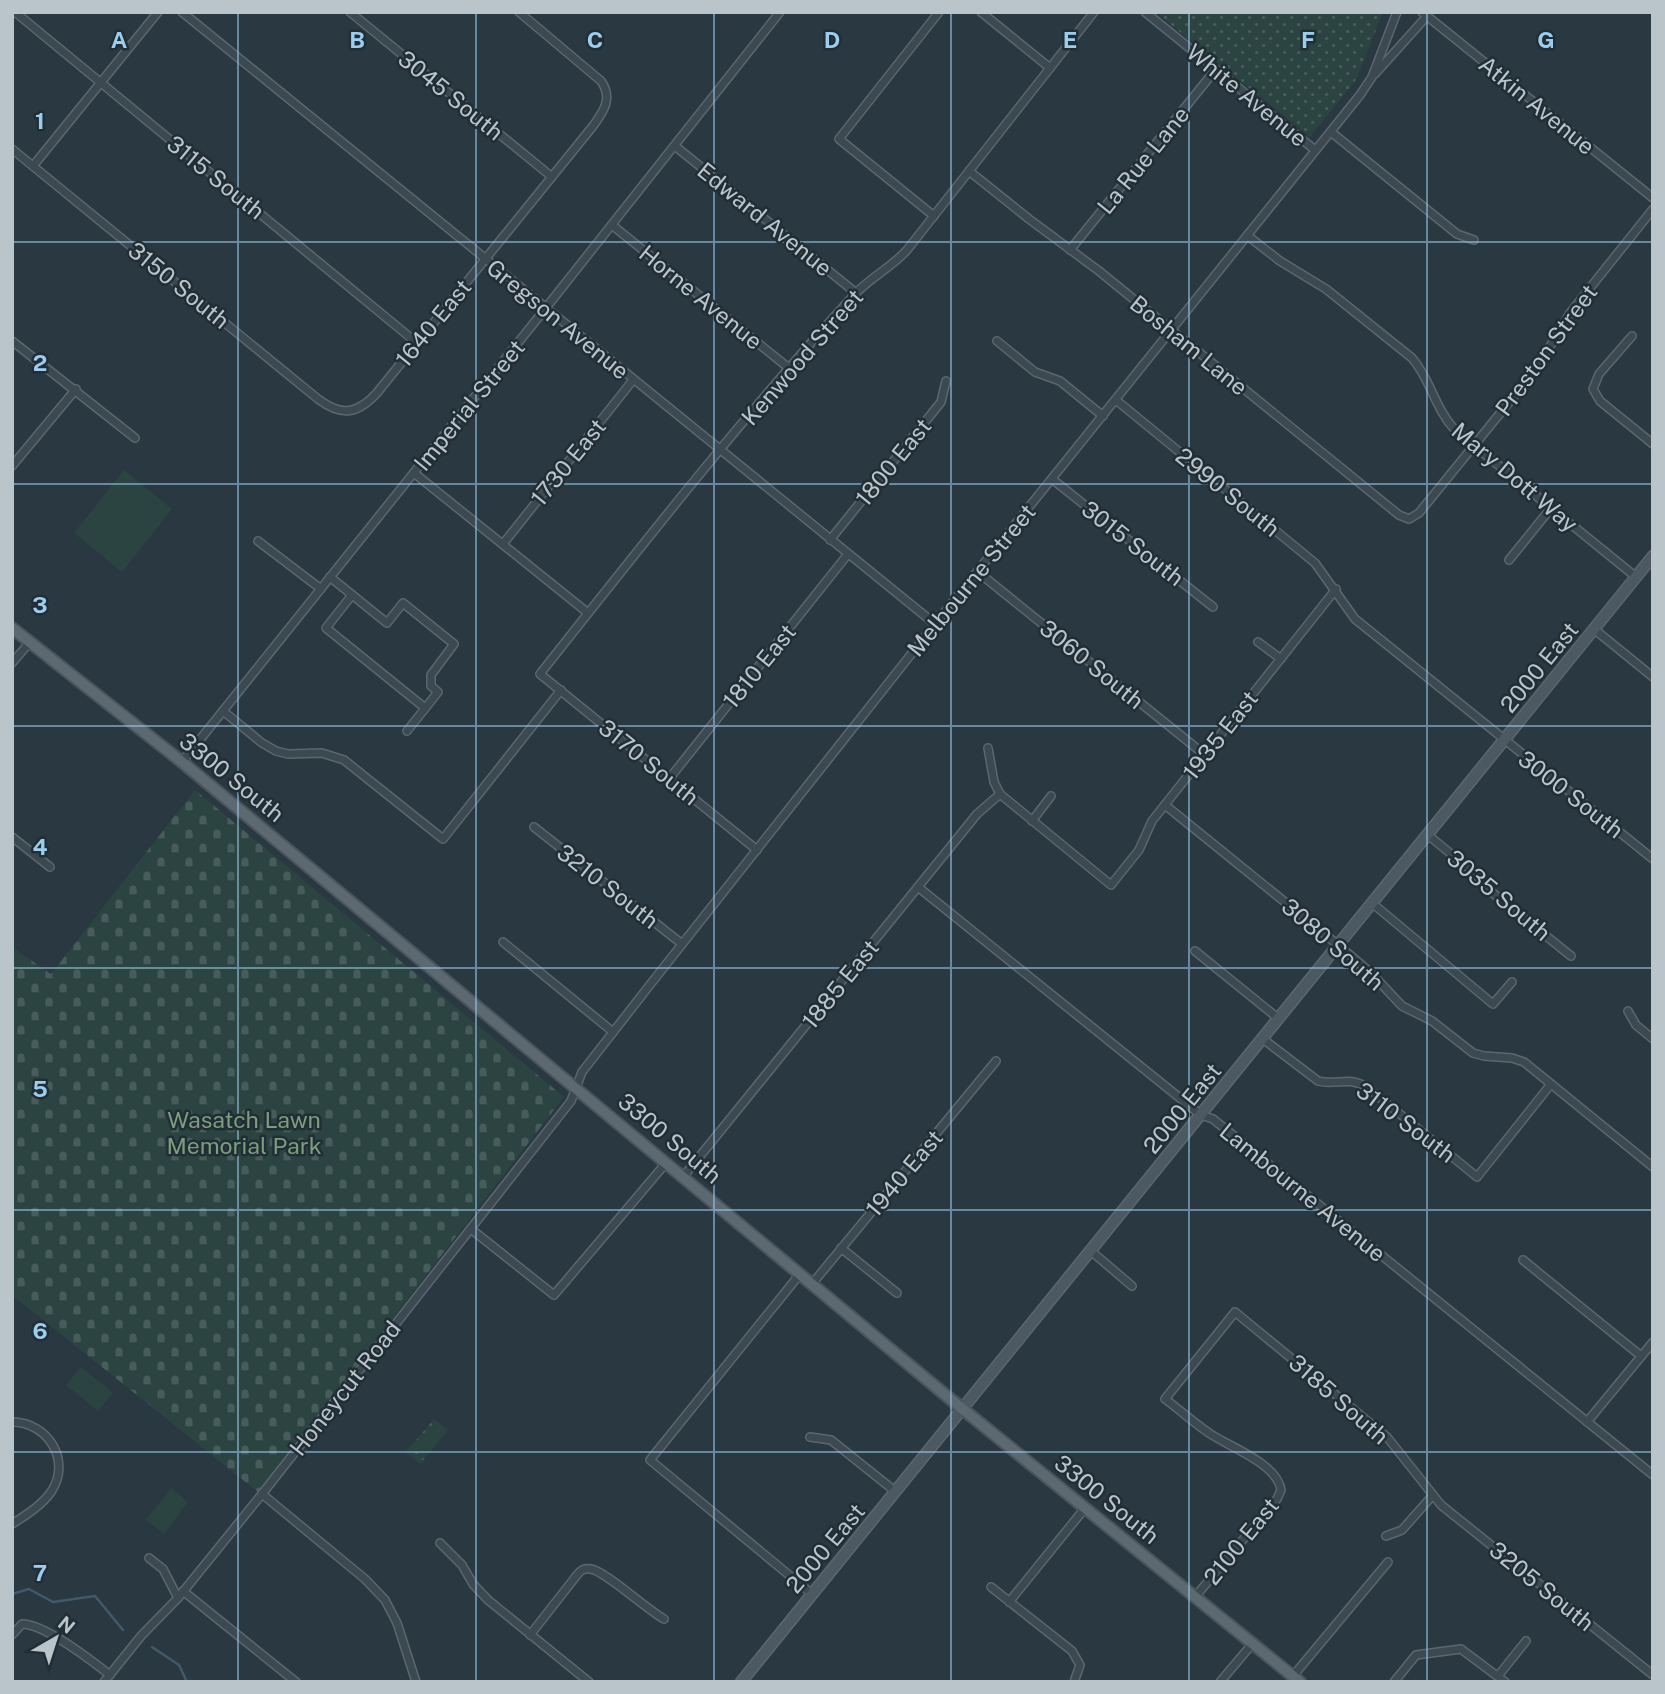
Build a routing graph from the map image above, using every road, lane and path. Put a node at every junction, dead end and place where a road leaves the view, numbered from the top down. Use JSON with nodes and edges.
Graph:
{"nodes":[{"id":1,"x":15,"y":12,"type":"edge"},
{"id":2,"x":158,"y":12,"type":"edge"},
{"id":3,"x":182,"y":12,"type":"edge"},
{"id":4,"x":350,"y":12,"type":"edge"},
{"id":5,"x":519,"y":12,"type":"edge"},
{"id":6,"x":780,"y":12,"type":"edge"},
{"id":7,"x":939,"y":12,"type":"edge"},
{"id":8,"x":981,"y":12,"type":"edge"},
{"id":9,"x":1094,"y":12,"type":"edge"},
{"id":10,"x":1145,"y":12,"type":"edge"},
{"id":11,"x":1396,"y":12,"type":"edge"},
{"id":12,"x":1424,"y":14,"type":"edge"},
{"id":13,"x":1050,"y":68,"type":"junction"},
{"id":14,"x":1216,"y":69,"type":"junction"},
{"id":15,"x":1372,"y":77,"type":"junction"},
{"id":16,"x":101,"y":83,"type":"junction"},
{"id":17,"x":1331,"y":132,"type":"junction"},
{"id":18,"x":675,"y":146,"type":"junction"},
{"id":19,"x":12,"y":149,"type":"edge"},
{"id":20,"x":1315,"y":150,"type":"junction"},
{"id":21,"x":33,"y":166,"type":"junction"},
{"id":22,"x":969,"y":171,"type":"junction"},
{"id":23,"x":552,"y":177,"type":"junction"},
{"id":24,"x":1653,"y":198,"type":"edge"},
{"id":25,"x":1653,"y":209,"type":"edge"},
{"id":26,"x":934,"y":216,"type":"junction"},
{"id":27,"x":612,"y":225,"type":"junction"},
{"id":28,"x":1248,"y":236,"type":"junction"},
{"id":29,"x":1474,"y":240,"type":"dead end"},
{"id":30,"x":1070,"y":250,"type":"junction"},
{"id":31,"x":485,"y":260,"type":"junction"},
{"id":32,"x":856,"y":293,"type":"junction"},
{"id":33,"x":545,"y":309,"type":"junction"},
{"id":34,"x":1172,"y":330,"type":"junction"},
{"id":35,"x":1632,"y":336,"type":"dead end"},
{"id":36,"x":12,"y":341,"type":"edge"},
{"id":37,"x":997,"y":341,"type":"dead end"},
{"id":38,"x":417,"y":343,"type":"junction"},
{"id":39,"x":790,"y":369,"type":"junction"},
{"id":40,"x":633,"y":380,"type":"junction"},
{"id":41,"x":946,"y":381,"type":"dead end"},
{"id":42,"x":76,"y":389,"type":"junction"},
{"id":43,"x":1116,"y":400,"type":"junction"},
{"id":44,"x":350,"y":412,"type":"joint"},
{"id":45,"x":1103,"y":416,"type":"junction"},
{"id":46,"x":135,"y":438,"type":"dead end"},
{"id":47,"x":1653,"y":444,"type":"edge"},
{"id":48,"x":1474,"y":445,"type":"junction"},
{"id":49,"x":720,"y":451,"type":"junction"},
{"id":50,"x":12,"y":467,"type":"edge"},
{"id":51,"x":414,"y":473,"type":"junction"},
{"id":52,"x":1052,"y":479,"type":"junction"},
{"id":53,"x":1551,"y":508,"type":"junction"},
{"id":54,"x":1409,"y":519,"type":"joint"},
{"id":55,"x":830,"y":540,"type":"junction"},
{"id":56,"x":258,"y":541,"type":"dead end"},
{"id":57,"x":503,"y":544,"type":"junction"},
{"id":58,"x":848,"y":554,"type":"junction"},
{"id":59,"x":1653,"y":556,"type":"edge"},
{"id":60,"x":1509,"y":560,"type":"dead end"},
{"id":61,"x":978,"y":572,"type":"junction"},
{"id":62,"x":1636,"y":576,"type":"junction"},
{"id":63,"x":330,"y":578,"type":"junction"},
{"id":64,"x":321,"y":589,"type":"junction"},
{"id":65,"x":1336,"y":589,"type":"junction"},
{"id":66,"x":352,"y":596,"type":"junction"},
{"id":67,"x":1213,"y":607,"type":"dead end"},
{"id":68,"x":589,"y":613,"type":"junction"},
{"id":69,"x":935,"y":624,"type":"junction"},
{"id":70,"x":12,"y":628,"type":"edge"},
{"id":71,"x":1594,"y":629,"type":"junction"},
{"id":72,"x":30,"y":642,"type":"junction"},
{"id":73,"x":1258,"y":642,"type":"dead end"},
{"id":74,"x":1281,"y":659,"type":"junction"},
{"id":75,"x":12,"y":663,"type":"edge"},
{"id":76,"x":540,"y":674,"type":"joint"},
{"id":77,"x":1653,"y":677,"type":"edge"},
{"id":78,"x":561,"y":690,"type":"junction"},
{"id":79,"x":425,"y":708,"type":"junction"},
{"id":80,"x":223,"y":711,"type":"junction"},
{"id":81,"x":407,"y":731,"type":"dead end"},
{"id":82,"x":1504,"y":741,"type":"junction"},
{"id":83,"x":988,"y":748,"type":"dead end"},
{"id":84,"x":1205,"y":755,"type":"junction"},
{"id":85,"x":181,"y":762,"type":"junction"},
{"id":86,"x":669,"y":779,"type":"junction"},
{"id":87,"x":1000,"y":794,"type":"junction"},
{"id":88,"x":1051,"y":796,"type":"dead end"},
{"id":89,"x":1165,"y":805,"type":"junction"},
{"id":90,"x":1032,"y":821,"type":"junction"},
{"id":91,"x":534,"y":827,"type":"dead end"},
{"id":92,"x":1428,"y":835,"type":"junction"},
{"id":93,"x":12,"y":836,"type":"edge"},
{"id":94,"x":757,"y":850,"type":"junction"},
{"id":95,"x":1653,"y":859,"type":"edge"},
{"id":96,"x":50,"y":867,"type":"dead end"},
{"id":97,"x":918,"y":887,"type":"junction"},
{"id":98,"x":1372,"y":903,"type":"junction"},
{"id":99,"x":503,"y":942,"type":"dead end"},
{"id":100,"x":682,"y":944,"type":"junction"},
{"id":101,"x":1338,"y":945,"type":"junction"},
{"id":102,"x":1195,"y":951,"type":"dead end"},
{"id":103,"x":1571,"y":956,"type":"dead end"},
{"id":104,"x":1512,"y":982,"type":"dead end"},
{"id":105,"x":1628,"y":1011,"type":"dead end"},
{"id":106,"x":1279,"y":1019,"type":"junction"},
{"id":107,"x":613,"y":1032,"type":"junction"},
{"id":108,"x":1262,"y":1039,"type":"junction"},
{"id":109,"x":1653,"y":1039,"type":"edge"},
{"id":110,"x":996,"y":1061,"type":"dead end"},
{"id":111,"x":1551,"y":1084,"type":"junction"},
{"id":112,"x":576,"y":1087,"type":"junction"},
{"id":113,"x":1201,"y":1115,"type":"junction"},
{"id":114,"x":666,"y":1163,"type":"junction"},
{"id":115,"x":1653,"y":1167,"type":"edge"},
{"id":116,"x":683,"y":1177,"type":"junction"},
{"id":117,"x":471,"y":1229,"type":"junction"},
{"id":118,"x":841,"y":1248,"type":"junction"},
{"id":119,"x":1091,"y":1251,"type":"junction"},
{"id":120,"x":1523,"y":1261,"type":"dead end"},
{"id":121,"x":800,"y":1274,"type":"junction"},
{"id":122,"x":812,"y":1284,"type":"junction"},
{"id":123,"x":1132,"y":1286,"type":"dead end"},
{"id":124,"x":897,"y":1293,"type":"dead end"},
{"id":125,"x":1653,"y":1342,"type":"edge"},
{"id":126,"x":1642,"y":1356,"type":"junction"},
{"id":127,"x":963,"y":1409,"type":"junction"},
{"id":128,"x":12,"y":1422,"type":"edge"},
{"id":129,"x":1587,"y":1422,"type":"junction"},
{"id":130,"x":810,"y":1437,"type":"dead end"},
{"id":131,"x":1653,"y":1475,"type":"edge"},
{"id":132,"x":1279,"y":1483,"type":"joint"},
{"id":133,"x":896,"y":1492,"type":"junction"},
{"id":134,"x":262,"y":1494,"type":"junction"},
{"id":135,"x":1433,"y":1495,"type":"junction"},
{"id":136,"x":1086,"y":1508,"type":"junction"},
{"id":137,"x":12,"y":1524,"type":"edge"},
{"id":138,"x":1387,"y":1536,"type":"dead end"},
{"id":139,"x":440,"y":1543,"type":"dead end"},
{"id":140,"x":149,"y":1558,"type":"dead end"},
{"id":141,"x":1388,"y":1562,"type":"dead end"},
{"id":142,"x":991,"y":1587,"type":"dead end"},
{"id":143,"x":184,"y":1591,"type":"junction"},
{"id":144,"x":812,"y":1594,"type":"junction"},
{"id":145,"x":1195,"y":1597,"type":"junction"},
{"id":146,"x":178,"y":1598,"type":"junction"},
{"id":147,"x":1009,"y":1602,"type":"junction"},
{"id":148,"x":664,"y":1619,"type":"dead end"},
{"id":149,"x":12,"y":1635,"type":"edge"},
{"id":150,"x":530,"y":1635,"type":"junction"},
{"id":151,"x":1526,"y":1641,"type":"dead end"},
{"id":152,"x":1253,"y":1643,"type":"junction"},
{"id":153,"x":1653,"y":1675,"type":"edge"},
{"id":154,"x":1498,"y":1676,"type":"junction"},
{"id":155,"x":107,"y":1679,"type":"edge"},
{"id":156,"x":1297,"y":1679,"type":"edge"},
{"id":157,"x":296,"y":1682,"type":"edge"},
{"id":158,"x":416,"y":1682,"type":"edge"},
{"id":159,"x":589,"y":1682,"type":"edge"},
{"id":160,"x":741,"y":1682,"type":"edge"},
{"id":161,"x":1074,"y":1682,"type":"edge"},
{"id":162,"x":1220,"y":1682,"type":"edge"},
{"id":163,"x":1394,"y":1682,"type":"edge"},
{"id":164,"x":1505,"y":1682,"type":"edge"}],
"edges":[{"from":1,"to":16,"type":"street","name":"3115 South"},
{"from":2,"to":16,"type":"street"},
{"from":3,"to":31,"type":"street","name":"Gregson Avenue"},
{"from":4,"to":23,"type":"street","name":"3045 South"},
{"from":5,"to":23,"type":"street","name":"1640 East"},
{"from":6,"to":18,"type":"street","name":"Imperial Street"},
{"from":7,"to":26,"type":"street"},
{"from":8,"to":13,"type":"street"},
{"from":9,"to":13,"type":"street","name":"Kenwood Street"},
{"from":10,"to":14,"type":"street","name":"White Avenue"},
{"from":11,"to":15,"type":"street","name":"Melbourne Street"},
{"from":12,"to":15,"type":"street","name":"Melbourne Street"},
{"from":12,"to":24,"type":"street","name":"Atkin Avenue"},
{"from":13,"to":22,"type":"street","name":"Kenwood Street"},
{"from":14,"to":20,"type":"street","name":"White Avenue"},
{"from":14,"to":30,"type":"street","name":"La Rue Lane"},
{"from":15,"to":17,"type":"street","name":"Melbourne Street"},
{"from":16,"to":21,"type":"street"},
{"from":16,"to":38,"type":"street","name":"3115 South"},
{"from":17,"to":20,"type":"street","name":"Melbourne Street"},
{"from":17,"to":29,"type":"street"},
{"from":18,"to":27,"type":"street","name":"Imperial Street"},
{"from":18,"to":32,"type":"street","name":"Edward Avenue"},
{"from":19,"to":21,"type":"street","name":"3150 South"},
{"from":20,"to":28,"type":"street","name":"Melbourne Street"},
{"from":21,"to":44,"type":"street","name":"3150 South"},
{"from":22,"to":26,"type":"street","name":"Kenwood Street"},
{"from":22,"to":30,"type":"street","name":"Bosham Lane"},
{"from":23,"to":31,"type":"street","name":"1640 East"},
{"from":25,"to":48,"type":"street","name":"Preston Street"},
{"from":26,"to":32,"type":"street","name":"Kenwood Street"},
{"from":27,"to":33,"type":"street","name":"Imperial Street"},
{"from":27,"to":39,"type":"street","name":"Horne Avenue"},
{"from":28,"to":34,"type":"street","name":"Melbourne Street"},
{"from":28,"to":48,"type":"street","name":"Mary Dott Way"},
{"from":30,"to":34,"type":"street","name":"Bosham Lane"},
{"from":31,"to":33,"type":"street","name":"Gregson Avenue"},
{"from":31,"to":38,"type":"street","name":"1640 East"},
{"from":32,"to":39,"type":"street","name":"Kenwood Street"},
{"from":33,"to":40,"type":"street","name":"Gregson Avenue"},
{"from":33,"to":51,"type":"street","name":"Imperial Street"},
{"from":34,"to":43,"type":"street","name":"Melbourne Street"},
{"from":34,"to":54,"type":"street","name":"Bosham Lane"},
{"from":35,"to":47,"type":"street"},
{"from":36,"to":42,"type":"street"},
{"from":37,"to":45,"type":"street"},
{"from":38,"to":44,"type":"street","name":"1640 East"},
{"from":39,"to":49,"type":"street","name":"Kenwood Street"},
{"from":40,"to":49,"type":"street","name":"Gregson Avenue"},
{"from":40,"to":57,"type":"street","name":"1730 East"},
{"from":41,"to":55,"type":"street","name":"1800 East"},
{"from":42,"to":46,"type":"street"},
{"from":42,"to":50,"type":"street"},
{"from":43,"to":45,"type":"street","name":"Melbourne Street"},
{"from":43,"to":65,"type":"street","name":"2990 South"},
{"from":45,"to":52,"type":"street","name":"Melbourne Street"},
{"from":48,"to":53,"type":"street","name":"Mary Dott Way"},
{"from":48,"to":54,"type":"street","name":"Preston Street"},
{"from":49,"to":55,"type":"street","name":"Gregson Avenue"},
{"from":49,"to":68,"type":"street","name":"Kenwood Street"},
{"from":51,"to":57,"type":"street"},
{"from":51,"to":63,"type":"street","name":"Imperial Street"},
{"from":52,"to":61,"type":"street","name":"Melbourne Street"},
{"from":52,"to":67,"type":"street","name":"3015 South"},
{"from":53,"to":60,"type":"street"},
{"from":53,"to":62,"type":"street","name":"Mary Dott Way"},
{"from":55,"to":58,"type":"street","name":"Gregson Avenue"},
{"from":56,"to":64,"type":"street"},
{"from":57,"to":68,"type":"street"},
{"from":58,"to":69,"type":"street","name":"Gregson Avenue"},
{"from":58,"to":86,"type":"street","name":"1810 East"},
{"from":59,"to":62,"type":"street","name":"2000 East"},
{"from":61,"to":69,"type":"street","name":"Melbourne Street"},
{"from":61,"to":84,"type":"street","name":"3060 South"},
{"from":62,"to":71,"type":"street","name":"2000 East"},
{"from":63,"to":64,"type":"street","name":"Imperial Street"},
{"from":63,"to":66,"type":"street"},
{"from":64,"to":80,"type":"street","name":"Imperial Street"},
{"from":65,"to":74,"type":"street","name":"1935 East"},
{"from":65,"to":82,"type":"street","name":"3000 South"},
{"from":66,"to":79,"type":"street"},
{"from":66,"to":79,"type":"street"},
{"from":68,"to":76,"type":"street","name":"Kenwood Street"},
{"from":69,"to":94,"type":"street","name":"Melbourne Street"},
{"from":70,"to":72,"type":"main road","name":"3300 South"},
{"from":71,"to":77,"type":"street"},
{"from":71,"to":82,"type":"street","name":"2000 East"},
{"from":72,"to":75,"type":"street"},
{"from":72,"to":85,"type":"main road","name":"3300 South"},
{"from":73,"to":74,"type":"street"},
{"from":74,"to":84,"type":"street","name":"1935 East"},
{"from":76,"to":78,"type":"street","name":"3170 South"},
{"from":78,"to":80,"type":"street"},
{"from":78,"to":86,"type":"street","name":"3170 South"},
{"from":79,"to":81,"type":"street"},
{"from":80,"to":85,"type":"street","name":"Imperial Street"},
{"from":82,"to":92,"type":"street","name":"2000 East"},
{"from":82,"to":95,"type":"street","name":"3000 South"},
{"from":83,"to":87,"type":"street"},
{"from":84,"to":89,"type":"street","name":"1935 East"},
{"from":85,"to":112,"type":"main road","name":"3300 South"},
{"from":86,"to":94,"type":"street","name":"3170 South"},
{"from":87,"to":90,"type":"street"},
{"from":87,"to":97,"type":"street","name":"1885 East"},
{"from":88,"to":90,"type":"street"},
{"from":89,"to":90,"type":"street","name":"1935 East"},
{"from":89,"to":101,"type":"street","name":"3080 South"},
{"from":91,"to":100,"type":"street","name":"3210 South"},
{"from":92,"to":98,"type":"street","name":"2000 East"},
{"from":92,"to":103,"type":"street","name":"3035 South"},
{"from":93,"to":96,"type":"street"},
{"from":94,"to":100,"type":"street","name":"Melbourne Street"},
{"from":97,"to":113,"type":"street","name":"Lambourne Avenue"},
{"from":97,"to":116,"type":"street","name":"1885 East"},
{"from":98,"to":101,"type":"street","name":"2000 East"},
{"from":98,"to":104,"type":"street"},
{"from":99,"to":107,"type":"street"},
{"from":100,"to":107,"type":"street","name":"Melbourne Street"},
{"from":101,"to":106,"type":"street","name":"2000 East"},
{"from":101,"to":111,"type":"street","name":"3080 South"},
{"from":102,"to":106,"type":"street"},
{"from":105,"to":109,"type":"street"},
{"from":106,"to":108,"type":"street","name":"2000 East"},
{"from":107,"to":112,"type":"street","name":"Melbourne Street"},
{"from":108,"to":111,"type":"street","name":"3110 South"},
{"from":108,"to":113,"type":"street","name":"2000 East"},
{"from":110,"to":118,"type":"street","name":"1940 East"},
{"from":111,"to":115,"type":"street"},
{"from":112,"to":114,"type":"main road","name":"3300 South"},
{"from":112,"to":117,"type":"street","name":"Honeycut Road"},
{"from":113,"to":119,"type":"street","name":"2000 East"},
{"from":113,"to":129,"type":"street","name":"Lambourne Avenue"},
{"from":114,"to":116,"type":"main road","name":"3300 South"},
{"from":114,"to":117,"type":"street"},
{"from":116,"to":121,"type":"main road","name":"3300 South"},
{"from":117,"to":134,"type":"street","name":"Honeycut Road"},
{"from":118,"to":122,"type":"street","name":"1940 East"},
{"from":118,"to":124,"type":"street"},
{"from":119,"to":123,"type":"street"},
{"from":119,"to":127,"type":"street","name":"2000 East"},
{"from":120,"to":126,"type":"street"},
{"from":121,"to":122,"type":"main road","name":"3300 South"},
{"from":121,"to":144,"type":"street"},
{"from":122,"to":127,"type":"main road","name":"3300 South"},
{"from":125,"to":126,"type":"street"},
{"from":126,"to":129,"type":"street"},
{"from":127,"to":133,"type":"street","name":"2000 East"},
{"from":127,"to":136,"type":"main road","name":"3300 South"},
{"from":128,"to":137,"type":"street"},
{"from":129,"to":131,"type":"street","name":"Lambourne Avenue"},
{"from":130,"to":133,"type":"street"},
{"from":132,"to":135,"type":"street","name":"3185 South"},
{"from":132,"to":145,"type":"street","name":"2100 East"},
{"from":133,"to":144,"type":"street","name":"2000 East"},
{"from":134,"to":143,"type":"street","name":"Honeycut Road"},
{"from":134,"to":158,"type":"street"},
{"from":135,"to":138,"type":"street"},
{"from":135,"to":153,"type":"street","name":"3205 South"},
{"from":136,"to":145,"type":"main road","name":"3300 South"},
{"from":136,"to":147,"type":"street"},
{"from":139,"to":150,"type":"street"},
{"from":140,"to":146,"type":"street"},
{"from":141,"to":156,"type":"street"},
{"from":142,"to":147,"type":"street"},
{"from":143,"to":146,"type":"street","name":"Honeycut Road"},
{"from":143,"to":157,"type":"street"},
{"from":144,"to":160,"type":"street","name":"2000 East"},
{"from":145,"to":152,"type":"main road","name":"3300 South"},
{"from":146,"to":155,"type":"street","name":"Honeycut Road"},
{"from":147,"to":161,"type":"street"},
{"from":148,"to":150,"type":"street"},
{"from":149,"to":155,"type":"street"},
{"from":150,"to":159,"type":"street"},
{"from":151,"to":154,"type":"street"},
{"from":152,"to":156,"type":"main road","name":"3300 South"},
{"from":152,"to":162,"type":"street"},
{"from":154,"to":163,"type":"street"},
{"from":154,"to":164,"type":"street"}]}
